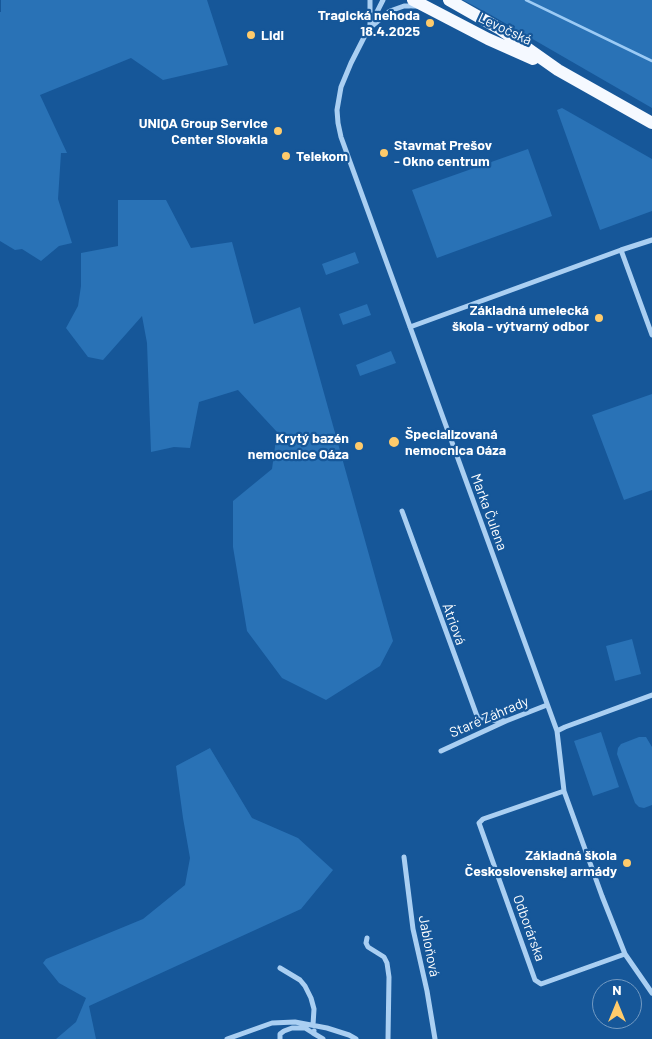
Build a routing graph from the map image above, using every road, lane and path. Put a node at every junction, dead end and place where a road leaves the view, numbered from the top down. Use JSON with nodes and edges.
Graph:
{"nodes":[{"id":1,"x":370,"y":0,"type":"edge"},
{"id":2,"x":383,"y":0,"type":"edge"},
{"id":3,"x":413,"y":0,"type":"edge"},
{"id":4,"x":449,"y":0,"type":"edge"},
{"id":5,"x":427,"y":8,"type":"junction"},
{"id":6,"x":369,"y":28,"type":"junction"},
{"id":7,"x":558,"y":70,"type":"junction"},
{"id":8,"x":652,"y":123,"type":"edge"},
{"id":9,"x":652,"y":240,"type":"edge"},
{"id":10,"x":620,"y":250,"type":"junction"},
{"id":11,"x":410,"y":327,"type":"junction"},
{"id":12,"x":652,"y":335,"type":"edge"},
{"id":13,"x":402,"y":511,"type":"dead end"},
{"id":14,"x":652,"y":695,"type":"edge"},
{"id":15,"x":547,"y":705,"type":"junction"},
{"id":16,"x":506,"y":721,"type":"junction"},
{"id":17,"x":557,"y":731,"type":"junction"},
{"id":18,"x":441,"y":751,"type":"dead end"},
{"id":19,"x":564,"y":791,"type":"junction"},
{"id":20,"x":404,"y":857,"type":"dead end"},
{"id":21,"x":367,"y":938,"type":"dead end"},
{"id":22,"x":625,"y":954,"type":"junction"},
{"id":23,"x":280,"y":968,"type":"dead end"},
{"id":24,"x":652,"y":993,"type":"edge"},
{"id":25,"x":314,"y":1026,"type":"junction"},
{"id":26,"x":313,"y":1034,"type":"junction"},
{"id":27,"x":227,"y":1039,"type":"edge"},
{"id":28,"x":280,"y":1039,"type":"edge"},
{"id":29,"x":323,"y":1039,"type":"edge"},
{"id":30,"x":356,"y":1039,"type":"edge"},
{"id":31,"x":388,"y":1039,"type":"edge"},
{"id":32,"x":436,"y":1039,"type":"edge"}],
"edges":[{"from":1,"to":6,"type":"street"},
{"from":2,"to":6,"type":"street","name":"Marka Čulena"},
{"from":3,"to":5,"type":"main road","name":"Levočská"},
{"from":4,"to":7,"type":"main road","name":"Levočská"},
{"from":5,"to":6,"type":"street"},
{"from":5,"to":7,"type":"main road","name":"Levočská"},
{"from":6,"to":11,"type":"street","name":"Marka Čulena"},
{"from":7,"to":8,"type":"main road","name":"Levočská"},
{"from":9,"to":10,"type":"street"},
{"from":10,"to":11,"type":"street"},
{"from":10,"to":12,"type":"street"},
{"from":11,"to":15,"type":"street","name":"Marka Čulena"},
{"from":13,"to":16,"type":"street","name":"Átriová"},
{"from":14,"to":17,"type":"street"},
{"from":15,"to":16,"type":"street","name":"Staré Záhrady"},
{"from":15,"to":17,"type":"street"},
{"from":16,"to":18,"type":"street","name":"Staré Záhrady"},
{"from":17,"to":19,"type":"street"},
{"from":19,"to":22,"type":"street"},
{"from":19,"to":22,"type":"street","name":"Odborárska"},
{"from":20,"to":32,"type":"street","name":"Jabloňová"},
{"from":21,"to":31,"type":"street"},
{"from":22,"to":24,"type":"street"},
{"from":23,"to":25,"type":"street"},
{"from":25,"to":26,"type":"street"},
{"from":25,"to":27,"type":"street"},
{"from":25,"to":30,"type":"street"},
{"from":26,"to":28,"type":"street"},
{"from":26,"to":29,"type":"street"}]}
